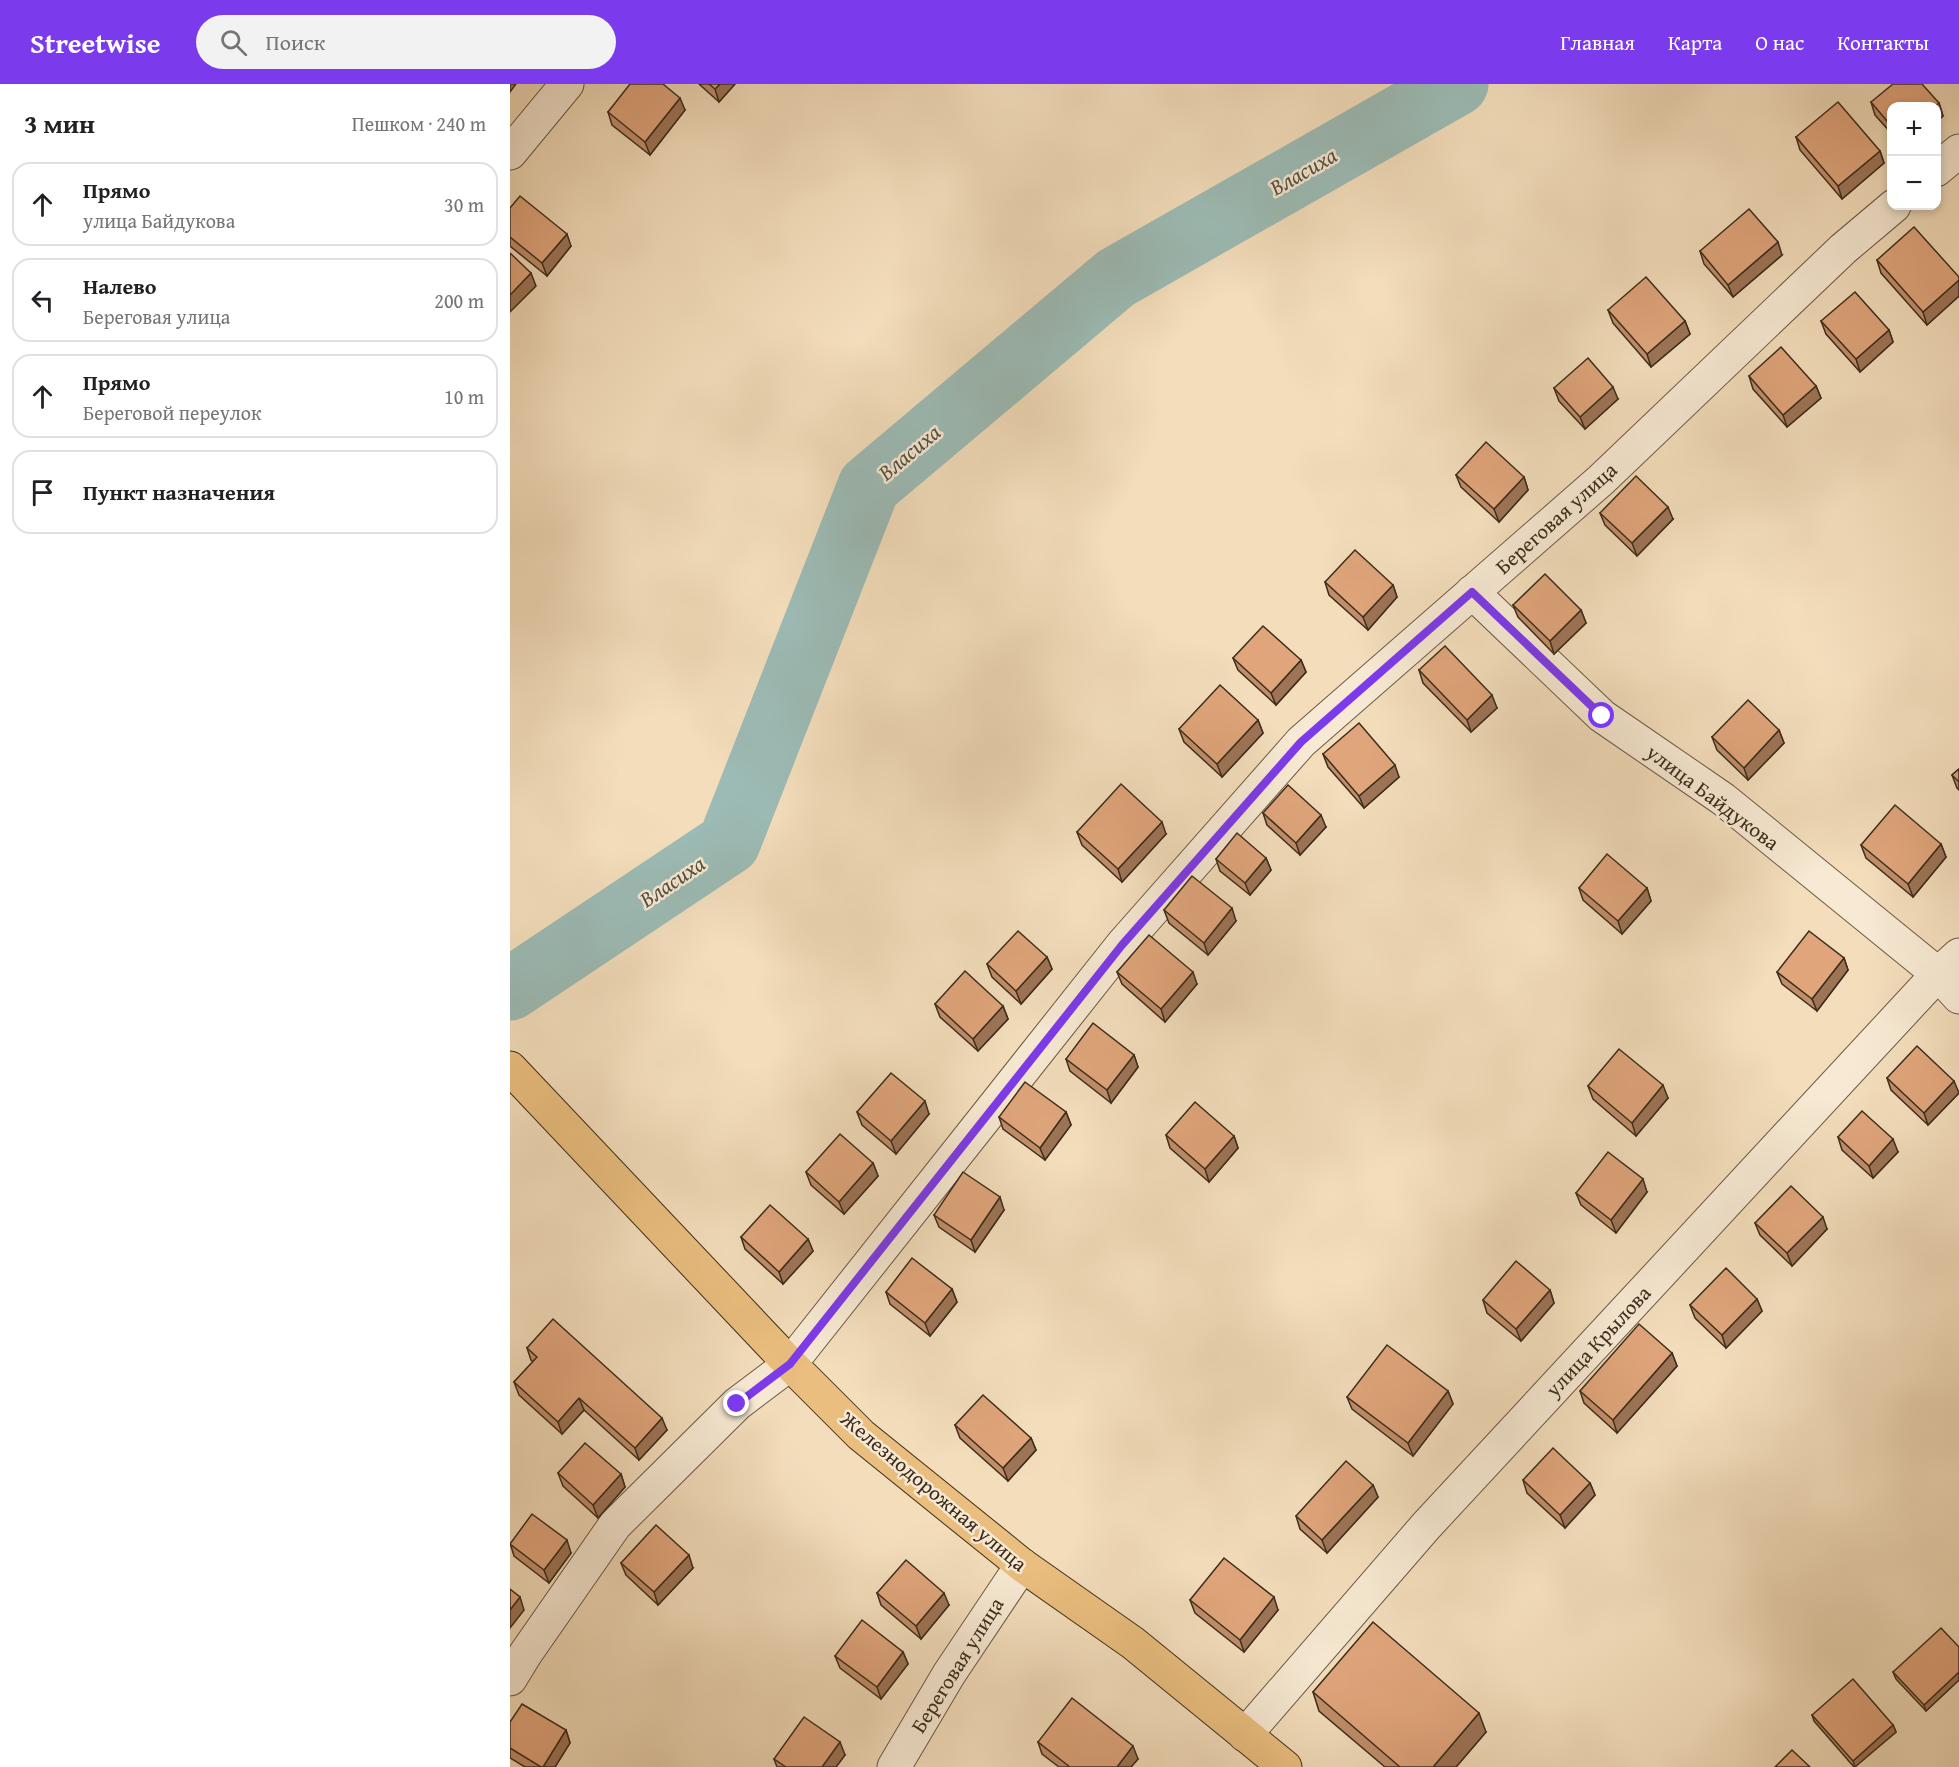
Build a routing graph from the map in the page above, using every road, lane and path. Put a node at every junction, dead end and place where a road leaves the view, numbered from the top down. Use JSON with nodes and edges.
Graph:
{"nodes":[{"id":1,"x":567,"y":84,"type":"edge"},
{"id":2,"x":1959,"y":151,"type":"edge"},
{"id":3,"x":510,"y":153,"type":"edge"},
{"id":4,"x":1941,"y":166,"type":"edge"},
{"id":5,"x":1889,"y":210,"type":"edge"},
{"id":6,"x":1472,"y":592,"type":"junction"},
{"id":7,"x":1952,"y":975,"type":"edge"},
{"id":8,"x":513,"y":1071,"type":"edge"},
{"id":9,"x":790,"y":1364,"type":"junction"},
{"id":10,"x":1022,"y":1565,"type":"junction"},
{"id":11,"x":510,"y":1680,"type":"edge"},
{"id":12,"x":1245,"y":1735,"type":"junction"},
{"id":13,"x":894,"y":1767,"type":"edge"},
{"id":14,"x":1285,"y":1767,"type":"edge"}],
"edges":[{"from":1,"to":3,"type":"street"},
{"from":2,"to":4,"type":"street"},
{"from":5,"to":6,"type":"street","name":"Береговая улица"},
{"from":6,"to":7,"type":"street","name":"улица Байдукова"},
{"from":6,"to":9,"type":"street","name":"Береговая улица"},
{"from":7,"to":12,"type":"street","name":"улица Крылова"},
{"from":8,"to":9,"type":"main road","name":"Железнодорожная улица"},
{"from":9,"to":10,"type":"main road","name":"Железнодорожная улица"},
{"from":9,"to":11,"type":"street","name":"Береговая улица"},
{"from":10,"to":12,"type":"main road","name":"Железнодорожная улица"},
{"from":10,"to":13,"type":"street","name":"Береговая улица"},
{"from":12,"to":14,"type":"main road","name":"Железнодорожная улица"}]}
